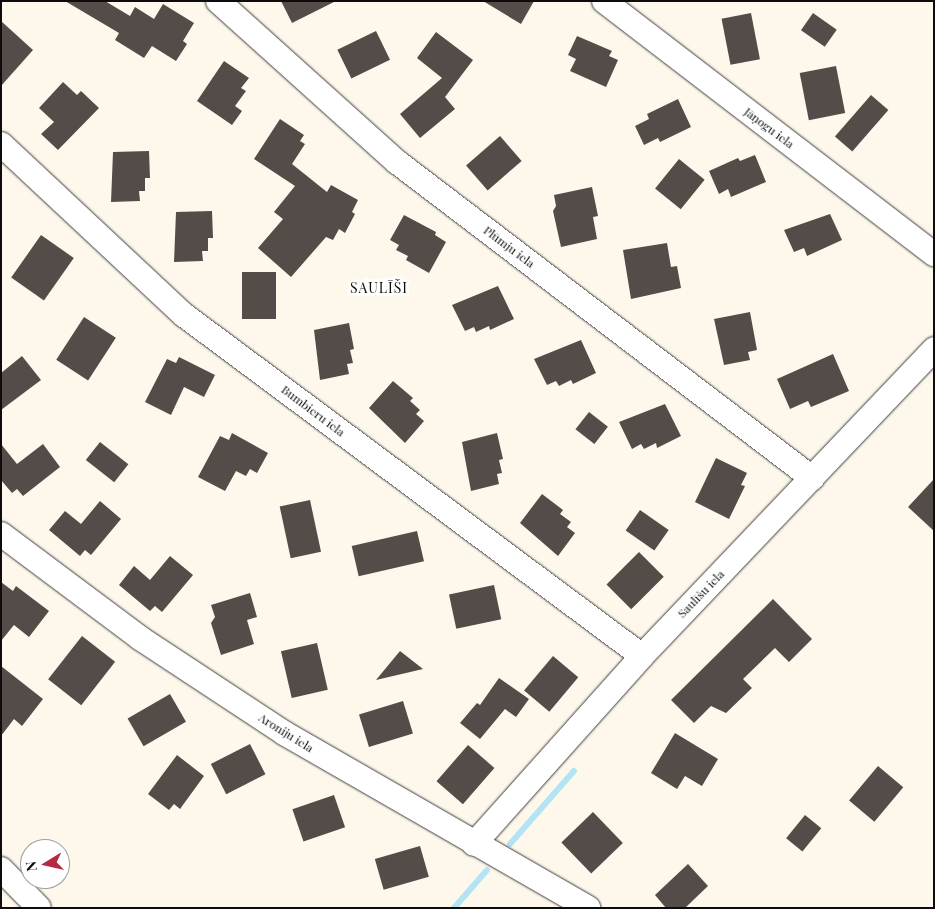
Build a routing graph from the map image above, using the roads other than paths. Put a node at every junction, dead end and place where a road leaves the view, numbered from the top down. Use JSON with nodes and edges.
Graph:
{"nodes":[{"id":1,"x":218,"y":1,"type":"edge"},
{"id":2,"x":604,"y":1,"type":"edge"},
{"id":3,"x":1,"y":144,"type":"edge"},
{"id":4,"x":934,"y":254,"type":"edge"},
{"id":5,"x":934,"y":349,"type":"edge"},
{"id":6,"x":812,"y":478,"type":"junction"},
{"id":7,"x":1,"y":534,"type":"edge"},
{"id":8,"x":642,"y":656,"type":"junction"},
{"id":9,"x":474,"y":844,"type":"junction"},
{"id":10,"x":1,"y":869,"type":"edge"},
{"id":11,"x":39,"y":908,"type":"edge"},
{"id":12,"x":588,"y":908,"type":"edge"}],
"edges":[{"from":1,"to":6,"type":"street","name":"Plūmju iela"},
{"from":2,"to":4,"type":"street","name":"Jāņogu iela"},
{"from":3,"to":8,"type":"street","name":"Bumbieru iela"},
{"from":5,"to":6,"type":"street","name":"Saulīšu iela"},
{"from":6,"to":8,"type":"street","name":"Saulīšu iela"},
{"from":7,"to":9,"type":"street","name":"Aroniju iela"},
{"from":8,"to":9,"type":"street","name":"Saulīšu iela"},
{"from":9,"to":12,"type":"street","name":"Aroniju iela"},
{"from":10,"to":11,"type":"street"}]}
